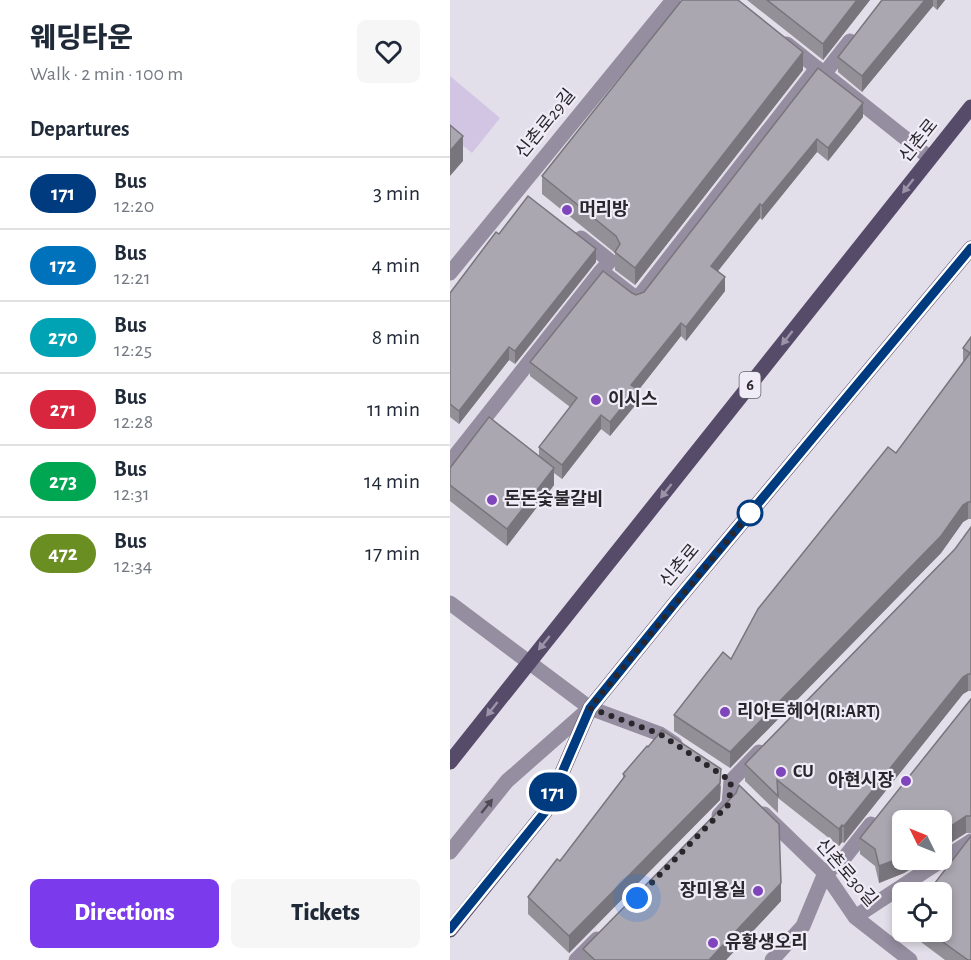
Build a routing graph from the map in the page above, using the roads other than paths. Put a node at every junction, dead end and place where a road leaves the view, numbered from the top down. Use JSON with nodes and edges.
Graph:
{"nodes":[{"id":1,"x":673,"y":0,"type":"edge"},
{"id":2,"x":861,"y":28,"type":"edge"},
{"id":3,"x":774,"y":34,"type":"edge"},
{"id":4,"x":821,"y":71,"type":"junction"},
{"id":5,"x":971,"y":107,"type":"edge"},
{"id":6,"x":930,"y":158,"type":"junction"},
{"id":7,"x":573,"y":232,"type":"edge"},
{"id":8,"x":971,"y":248,"type":"edge"},
{"id":9,"x":601,"y":271,"type":"junction"},
{"id":10,"x":450,"y":273,"type":"edge"},
{"id":11,"x":450,"y":462,"type":"edge"},
{"id":12,"x":450,"y":603,"type":"edge"},
{"id":13,"x":528,"y":663,"type":"junction"},
{"id":14,"x":590,"y":708,"type":"junction"},
{"id":15,"x":772,"y":739,"type":"edge"},
{"id":16,"x":687,"y":752,"type":"edge"},
{"id":17,"x":450,"y":762,"type":"edge"},
{"id":18,"x":726,"y":778,"type":"junction"},
{"id":19,"x":882,"y":812,"type":"edge"},
{"id":20,"x":705,"y":829,"type":"edge"},
{"id":21,"x":971,"y":841,"type":"edge"},
{"id":22,"x":450,"y":852,"type":"edge"},
{"id":23,"x":825,"y":873,"type":"junction"},
{"id":24,"x":855,"y":917,"type":"junction"},
{"id":25,"x":608,"y":927,"type":"edge"},
{"id":26,"x":450,"y":930,"type":"edge"},
{"id":27,"x":576,"y":960,"type":"edge"},
{"id":28,"x":772,"y":960,"type":"edge"},
{"id":29,"x":909,"y":960,"type":"edge"}],
"edges":[{"from":1,"to":10,"type":"street","name":"신촌로29길"},
{"from":2,"to":4,"type":"street"},
{"from":3,"to":4,"type":"street"},
{"from":4,"to":6,"type":"street"},
{"from":4,"to":9,"type":"street"},
{"from":5,"to":6,"type":"main road","name":"신촌로","number":"6"},
{"from":6,"to":13,"type":"main road","name":"신촌로","number":"6","one_way":true},
{"from":7,"to":9,"type":"street"},
{"from":8,"to":14,"type":"main road","name":"신촌로"},
{"from":9,"to":11,"type":"street"},
{"from":12,"to":13,"type":"street"},
{"from":13,"to":14,"type":"street"},
{"from":13,"to":17,"type":"main road","name":"신촌로","number":"6","one_way":true},
{"from":14,"to":16,"type":"street"},
{"from":22,"to":14,"type":"street","one_way":true},
{"from":14,"to":26,"type":"main road","name":"신촌로"},
{"from":15,"to":18,"type":"street"},
{"from":18,"to":20,"type":"street"},
{"from":18,"to":23,"type":"street","name":"신촌로30길"},
{"from":19,"to":23,"type":"street"},
{"from":21,"to":24,"type":"street"},
{"from":23,"to":24,"type":"street","name":"신촌로30길"},
{"from":23,"to":28,"type":"street"},
{"from":24,"to":29,"type":"street","name":"신촌로30길"},
{"from":25,"to":27,"type":"street"}]}
